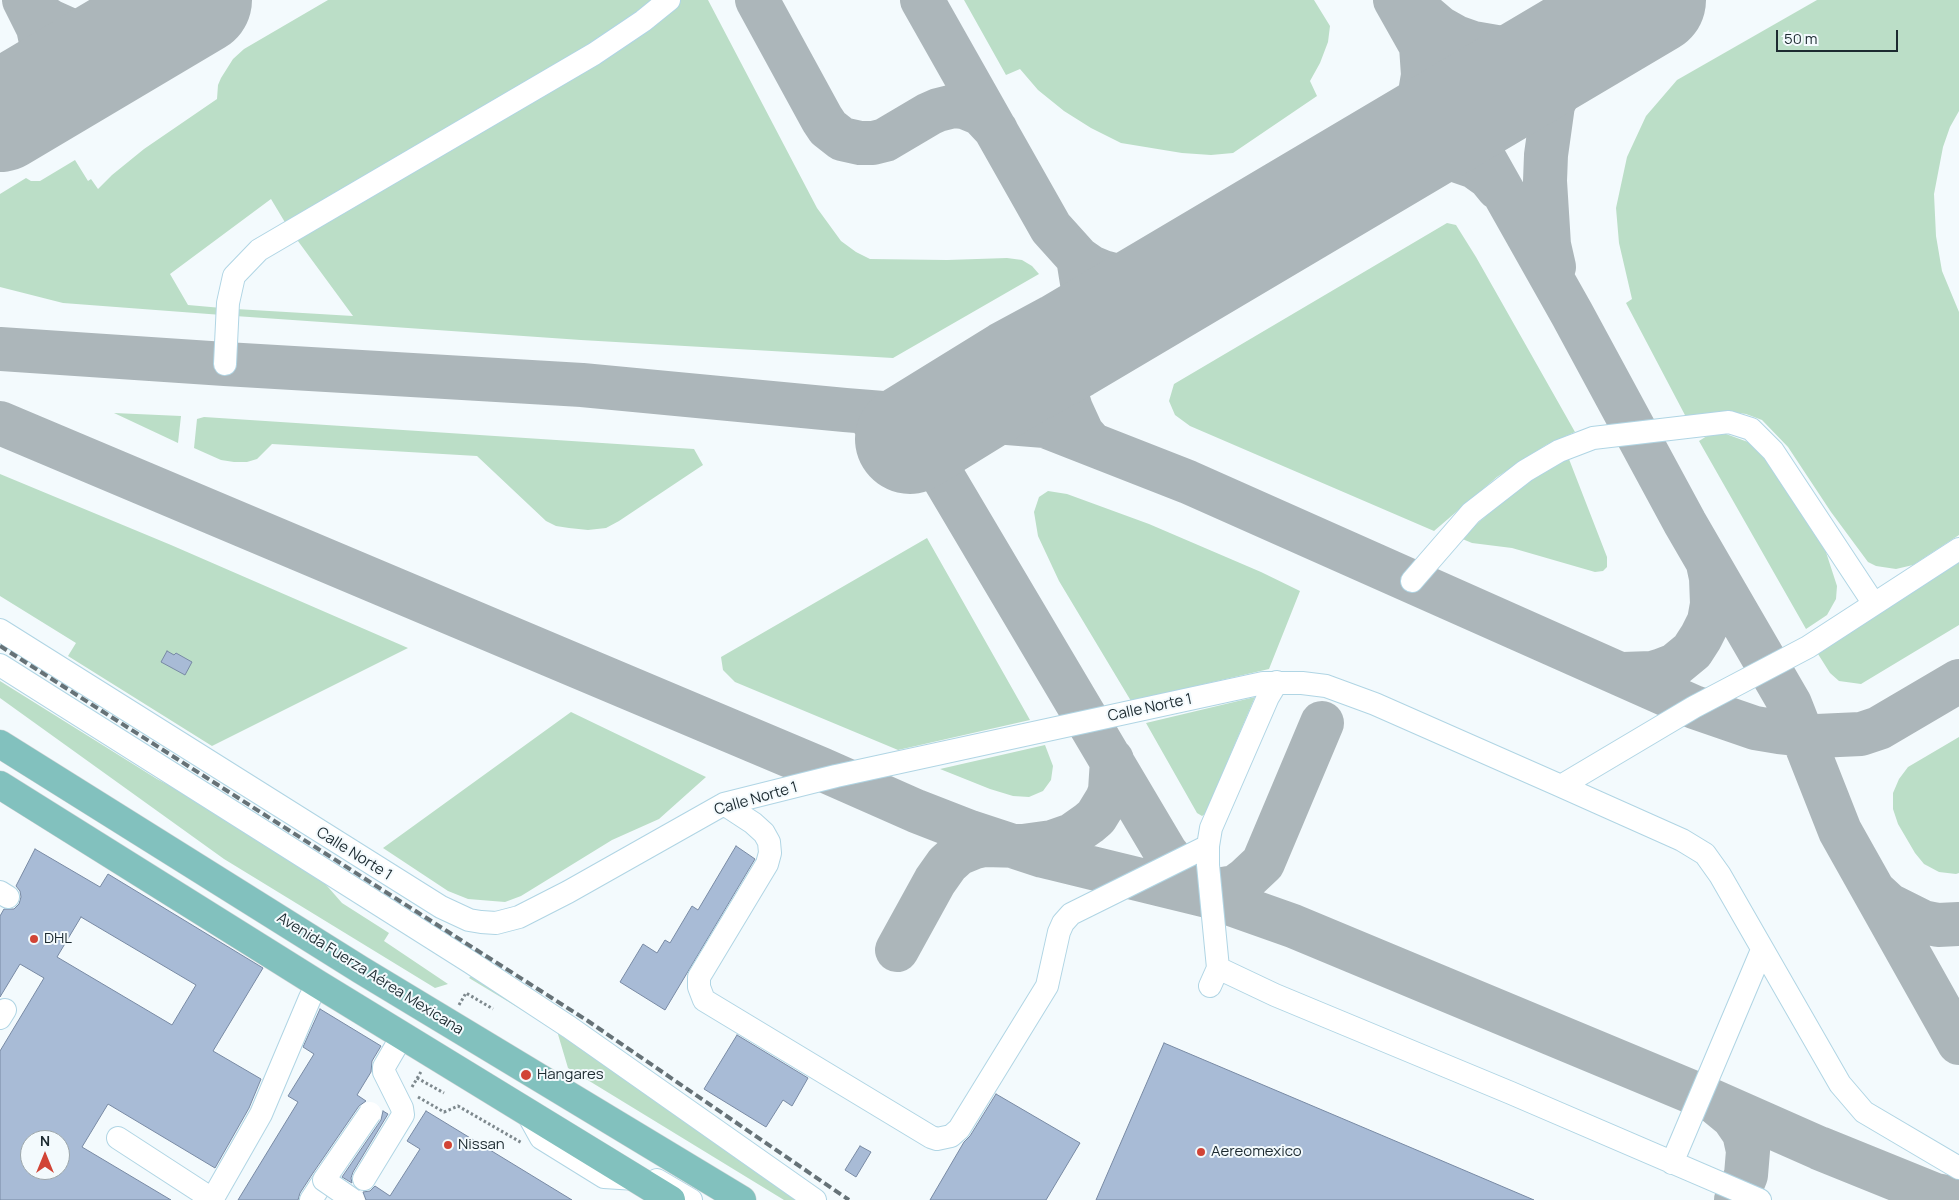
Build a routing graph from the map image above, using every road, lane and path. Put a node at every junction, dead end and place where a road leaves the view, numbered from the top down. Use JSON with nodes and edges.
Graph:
{"nodes":[{"id":1,"x":669,"y":0,"type":"edge"},
{"id":2,"x":225,"y":364,"type":"dead end"},
{"id":3,"x":1959,"y":549,"type":"edge"},
{"id":4,"x":1412,"y":581,"type":"dead end"},
{"id":5,"x":1874,"y":604,"type":"junction"},
{"id":6,"x":0,"y":630,"type":"edge"},
{"id":7,"x":0,"y":665,"type":"edge"},
{"id":8,"x":1277,"y":682,"type":"junction"},
{"id":9,"x":0,"y":739,"type":"edge"},
{"id":10,"x":0,"y":744,"type":"edge"},
{"id":11,"x":0,"y":752,"type":"edge"},
{"id":12,"x":34,"y":766,"type":"junction"},
{"id":13,"x":0,"y":772,"type":"edge"},
{"id":14,"x":0,"y":785,"type":"edge"},
{"id":15,"x":1561,"y":786,"type":"junction"},
{"id":16,"x":724,"y":804,"type":"junction"},
{"id":17,"x":1208,"y":846,"type":"junction"},
{"id":18,"x":1762,"y":950,"type":"junction"},
{"id":19,"x":318,"y":984,"type":"junction"},
{"id":20,"x":478,"y":1000,"type":"dead end"},
{"id":21,"x":493,"y":1009,"type":"dead end"},
{"id":22,"x":402,"y":1036,"type":"junction"},
{"id":23,"x":409,"y":1093,"type":"dead end"},
{"id":24,"x":444,"y":1093,"type":"dead end"},
{"id":25,"x":416,"y":1096,"type":"dead end"},
{"id":26,"x":370,"y":1113,"type":"dead end"},
{"id":27,"x":118,"y":1138,"type":"dead end"},
{"id":28,"x":526,"y":1146,"type":"dead end"},
{"id":29,"x":1672,"y":1163,"type":"junction"},
{"id":30,"x":1959,"y":1168,"type":"edge"},
{"id":31,"x":364,"y":1179,"type":"dead end"},
{"id":32,"x":324,"y":1180,"type":"junction"},
{"id":33,"x":212,"y":1200,"type":"edge"},
{"id":34,"x":311,"y":1200,"type":"edge"},
{"id":35,"x":354,"y":1200,"type":"edge"},
{"id":36,"x":671,"y":1200,"type":"edge"},
{"id":37,"x":691,"y":1200,"type":"edge"},
{"id":38,"x":722,"y":1200,"type":"edge"},
{"id":39,"x":742,"y":1200,"type":"edge"},
{"id":40,"x":816,"y":1200,"type":"edge"},
{"id":41,"x":1760,"y":1200,"type":"edge"}],
"edges":[{"from":1,"to":2,"type":"street"},
{"from":3,"to":5,"type":"street"},
{"from":4,"to":5,"type":"street"},
{"from":5,"to":15,"type":"street"},
{"from":6,"to":16,"type":"street","name":"Calle Norte 1"},
{"from":7,"to":40,"type":"street"},
{"from":8,"to":15,"type":"street","name":"Calle Norte 1"},
{"from":8,"to":16,"type":"street","name":"Calle Norte 1"},
{"from":8,"to":17,"type":"street"},
{"from":9,"to":12,"type":"main road"},
{"from":10,"to":12,"type":"main road","name":"Avenida Fuerza Aérea Mexicana"},
{"from":11,"to":38,"type":"street"},
{"from":12,"to":39,"type":"main road","name":"Avenida Fuerza Aérea Mexicana"},
{"from":13,"to":37,"type":"street"},
{"from":14,"to":19,"type":"main road"},
{"from":15,"to":18,"type":"street","name":"Calle Norte 1"},
{"from":16,"to":17,"type":"street"},
{"from":17,"to":29,"type":"street"},
{"from":18,"to":29,"type":"street"},
{"from":18,"to":30,"type":"street","name":"Calle Norte 1"},
{"from":19,"to":22,"type":"main road"},
{"from":19,"to":33,"type":"street"},
{"from":20,"to":21,"type":"path"},
{"from":22,"to":31,"type":"street"},
{"from":22,"to":36,"type":"main road"},
{"from":23,"to":24,"type":"path"},
{"from":25,"to":28,"type":"path"},
{"from":26,"to":32,"type":"street","bridge":true},
{"from":27,"to":33,"type":"street"},
{"from":29,"to":41,"type":"street"},
{"from":32,"to":34,"type":"street"},
{"from":32,"to":35,"type":"street","bridge":true}]}
